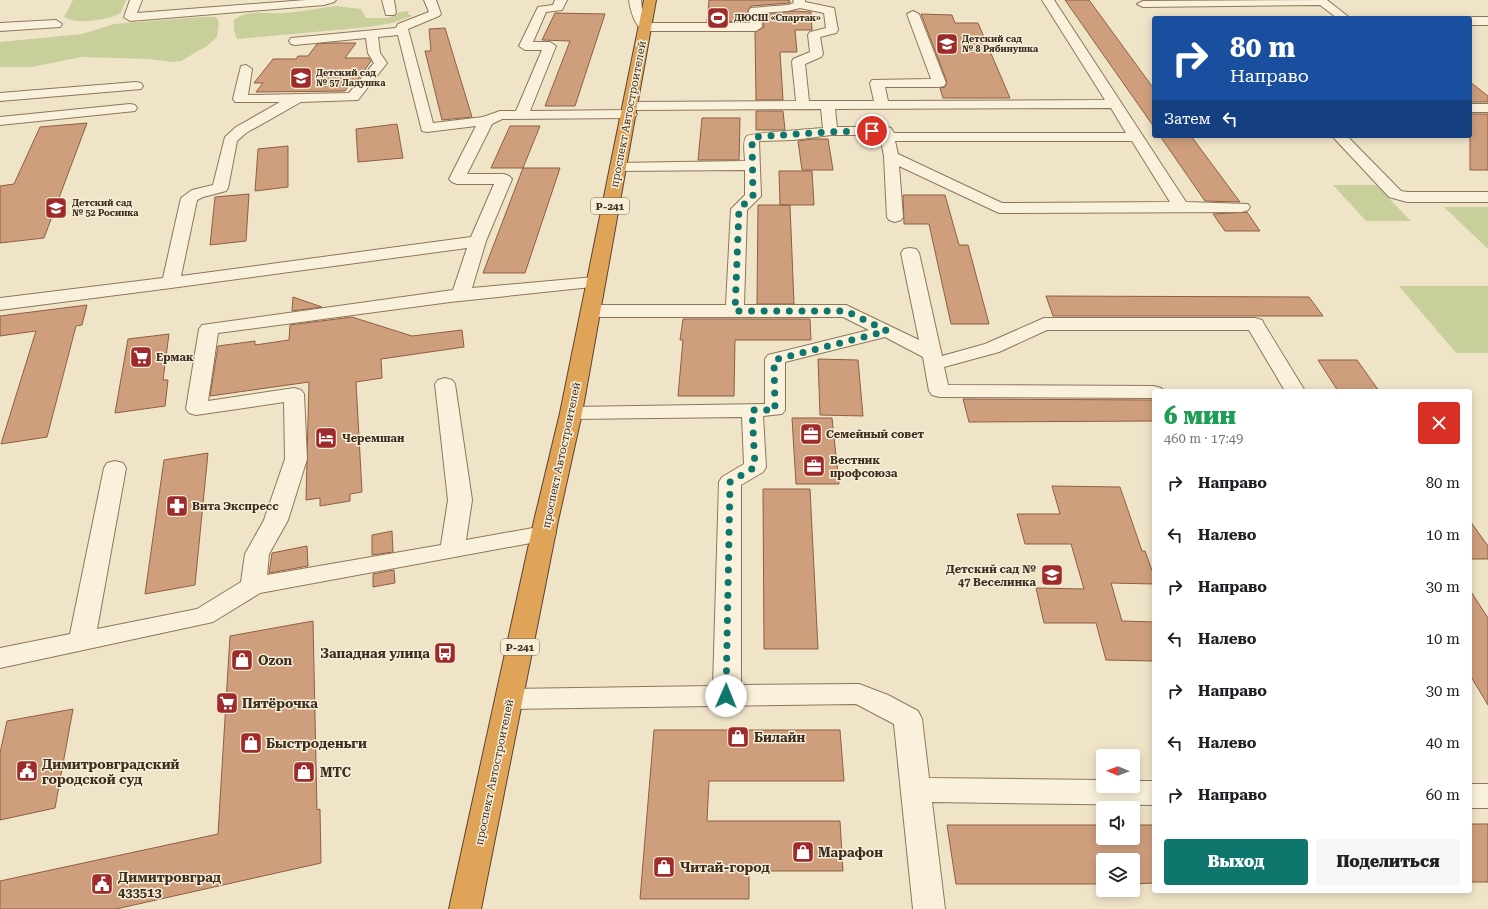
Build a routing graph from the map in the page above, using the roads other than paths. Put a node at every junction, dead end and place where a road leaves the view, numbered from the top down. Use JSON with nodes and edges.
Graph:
{"nodes":[{"id":1,"x":136,"y":0,"type":"edge"},
{"id":2,"x":330,"y":0,"type":"edge"},
{"id":3,"x":388,"y":0,"type":"edge"},
{"id":4,"x":430,"y":0,"type":"edge"},
{"id":5,"x":561,"y":0,"type":"edge"},
{"id":6,"x":635,"y":0,"type":"edge"},
{"id":7,"x":650,"y":0,"type":"edge"},
{"id":8,"x":1048,"y":0,"type":"edge"},
{"id":9,"x":1322,"y":1,"type":"edge"},
{"id":10,"x":799,"y":3,"type":"edge"},
{"id":11,"x":1143,"y":4,"type":"dead end"},
{"id":12,"x":390,"y":13,"type":"dead end"},
{"id":13,"x":913,"y":14,"type":"dead end"},
{"id":14,"x":1341,"y":16,"type":"edge"},
{"id":15,"x":1472,"y":21,"type":"edge"},
{"id":16,"x":1488,"y":21,"type":"edge"},
{"id":17,"x":56,"y":24,"type":"dead end"},
{"id":18,"x":0,"y":27,"type":"edge"},
{"id":19,"x":645,"y":27,"type":"junction"},
{"id":20,"x":403,"y":31,"type":"junction"},
{"id":21,"x":371,"y":34,"type":"junction"},
{"id":22,"x":295,"y":41,"type":"dead end"},
{"id":23,"x":246,"y":69,"type":"dead end"},
{"id":24,"x":136,"y":86,"type":"dead end"},
{"id":25,"x":0,"y":98,"type":"edge"},
{"id":26,"x":296,"y":99,"type":"junction"},
{"id":27,"x":1114,"y":104,"type":"junction"},
{"id":28,"x":803,"y":105,"type":"junction"},
{"id":29,"x":827,"y":105,"type":"junction"},
{"id":30,"x":882,"y":105,"type":"junction"},
{"id":31,"x":130,"y":108,"type":"dead end"},
{"id":32,"x":1472,"y":108,"type":"edge"},
{"id":33,"x":1488,"y":108,"type":"edge"},
{"id":34,"x":630,"y":110,"type":"junction"},
{"id":35,"x":522,"y":114,"type":"junction"},
{"id":36,"x":0,"y":121,"type":"edge"},
{"id":37,"x":486,"y":121,"type":"junction"},
{"id":38,"x":831,"y":131,"type":"junction"},
{"id":39,"x":887,"y":137,"type":"junction"},
{"id":40,"x":1136,"y":137,"type":"junction"},
{"id":41,"x":1341,"y":138,"type":"edge"},
{"id":42,"x":892,"y":156,"type":"junction"},
{"id":43,"x":753,"y":165,"type":"junction"},
{"id":44,"x":618,"y":166,"type":"junction"},
{"id":45,"x":1488,"y":198,"type":"edge"},
{"id":46,"x":1181,"y":207,"type":"junction"},
{"id":47,"x":1242,"y":207,"type":"dead end"},
{"id":48,"x":895,"y":217,"type":"dead end"},
{"id":49,"x":478,"y":241,"type":"junction"},
{"id":50,"x":910,"y":253,"type":"dead end"},
{"id":51,"x":596,"y":282,"type":"junction"},
{"id":52,"x":171,"y":283,"type":"junction"},
{"id":53,"x":461,"y":295,"type":"junction"},
{"id":54,"x":0,"y":304,"type":"edge"},
{"id":55,"x":591,"y":311,"type":"junction"},
{"id":56,"x":735,"y":311,"type":"junction"},
{"id":57,"x":887,"y":331,"type":"junction"},
{"id":58,"x":933,"y":359,"type":"junction"},
{"id":59,"x":445,"y":384,"type":"dead end"},
{"id":60,"x":1294,"y":389,"type":"edge"},
{"id":61,"x":1152,"y":392,"type":"edge"},
{"id":62,"x":752,"y":410,"type":"junction"},
{"id":63,"x":571,"y":413,"type":"junction"},
{"id":64,"x":115,"y":468,"type":"dead end"},
{"id":65,"x":544,"y":534,"type":"junction"},
{"id":66,"x":452,"y":550,"type":"junction"},
{"id":67,"x":253,"y":586,"type":"junction"},
{"id":68,"x":82,"y":641,"type":"junction"},
{"id":69,"x":0,"y":658,"type":"edge"},
{"id":70,"x":726,"y":696,"type":"junction"},
{"id":71,"x":509,"y":699,"type":"junction"},
{"id":72,"x":916,"y":790,"type":"junction"},
{"id":73,"x":1152,"y":793,"type":"edge"},
{"id":74,"x":465,"y":909,"type":"edge"},
{"id":75,"x":929,"y":909,"type":"edge"}],
"edges":[{"from":1,"to":2,"type":"lane"},
{"from":3,"to":12,"type":"lane"},
{"from":4,"to":20,"type":"lane"},
{"from":5,"to":35,"type":"lane"},
{"from":6,"to":19,"type":"lane"},
{"from":7,"to":19,"type":"highway","name":"проспект Автостроителей","number":"Р-241"},
{"from":8,"to":27,"type":"lane"},
{"from":9,"to":11,"type":"lane"},
{"from":9,"to":14,"type":"lane"},
{"from":10,"to":19,"type":"lane"},
{"from":10,"to":28,"type":"lane"},
{"from":13,"to":30,"type":"lane"},
{"from":15,"to":16,"type":"lane"},
{"from":17,"to":18,"type":"lane"},
{"from":19,"to":34,"type":"highway","name":"проспект Автостроителей","number":"Р-241"},
{"from":20,"to":21,"type":"lane"},
{"from":20,"to":37,"type":"lane"},
{"from":21,"to":22,"type":"lane"},
{"from":21,"to":26,"type":"lane"},
{"from":23,"to":26,"type":"lane"},
{"from":24,"to":25,"type":"lane"},
{"from":26,"to":52,"type":"lane"},
{"from":27,"to":30,"type":"lane"},
{"from":27,"to":40,"type":"lane"},
{"from":28,"to":29,"type":"lane"},
{"from":28,"to":34,"type":"lane"},
{"from":29,"to":30,"type":"lane"},
{"from":29,"to":38,"type":"lane"},
{"from":31,"to":36,"type":"lane"},
{"from":32,"to":33,"type":"lane"},
{"from":34,"to":35,"type":"lane"},
{"from":34,"to":44,"type":"highway","name":"проспект Автостроителей","number":"Р-241"},
{"from":35,"to":37,"type":"lane"},
{"from":37,"to":49,"type":"lane"},
{"from":38,"to":39,"type":"lane"},
{"from":38,"to":43,"type":"lane"},
{"from":39,"to":40,"type":"lane"},
{"from":39,"to":42,"type":"lane"},
{"from":40,"to":46,"type":"lane"},
{"from":41,"to":45,"type":"lane"},
{"from":42,"to":46,"type":"lane"},
{"from":42,"to":48,"type":"lane"},
{"from":43,"to":44,"type":"lane"},
{"from":43,"to":56,"type":"lane"},
{"from":44,"to":51,"type":"highway","name":"проспект Автостроителей","number":"Р-241"},
{"from":46,"to":47,"type":"lane"},
{"from":49,"to":52,"type":"lane"},
{"from":49,"to":53,"type":"lane"},
{"from":50,"to":58,"type":"lane"},
{"from":51,"to":53,"type":"lane"},
{"from":51,"to":55,"type":"highway","name":"проспект Автостроителей","number":"Р-241"},
{"from":52,"to":54,"type":"lane"},
{"from":53,"to":67,"type":"lane"},
{"from":55,"to":56,"type":"lane"},
{"from":55,"to":63,"type":"highway","name":"проспект Автостроителей","number":"Р-241"},
{"from":56,"to":57,"type":"lane"},
{"from":57,"to":58,"type":"lane"},
{"from":57,"to":62,"type":"lane"},
{"from":58,"to":60,"type":"lane"},
{"from":58,"to":61,"type":"lane"},
{"from":59,"to":66,"type":"lane"},
{"from":62,"to":63,"type":"lane"},
{"from":62,"to":70,"type":"lane"},
{"from":63,"to":65,"type":"highway","name":"проспект Автостроителей","number":"Р-241"},
{"from":64,"to":68,"type":"lane"},
{"from":65,"to":66,"type":"lane"},
{"from":65,"to":71,"type":"highway","name":"проспект Автостроителей","number":"Р-241"},
{"from":66,"to":67,"type":"lane"},
{"from":67,"to":68,"type":"lane"},
{"from":68,"to":69,"type":"lane"},
{"from":70,"to":71,"type":"lane"},
{"from":70,"to":72,"type":"lane"},
{"from":71,"to":74,"type":"highway","name":"проспект Автостроителей","number":"Р-241"},
{"from":72,"to":73,"type":"lane"},
{"from":72,"to":75,"type":"lane"}]}
